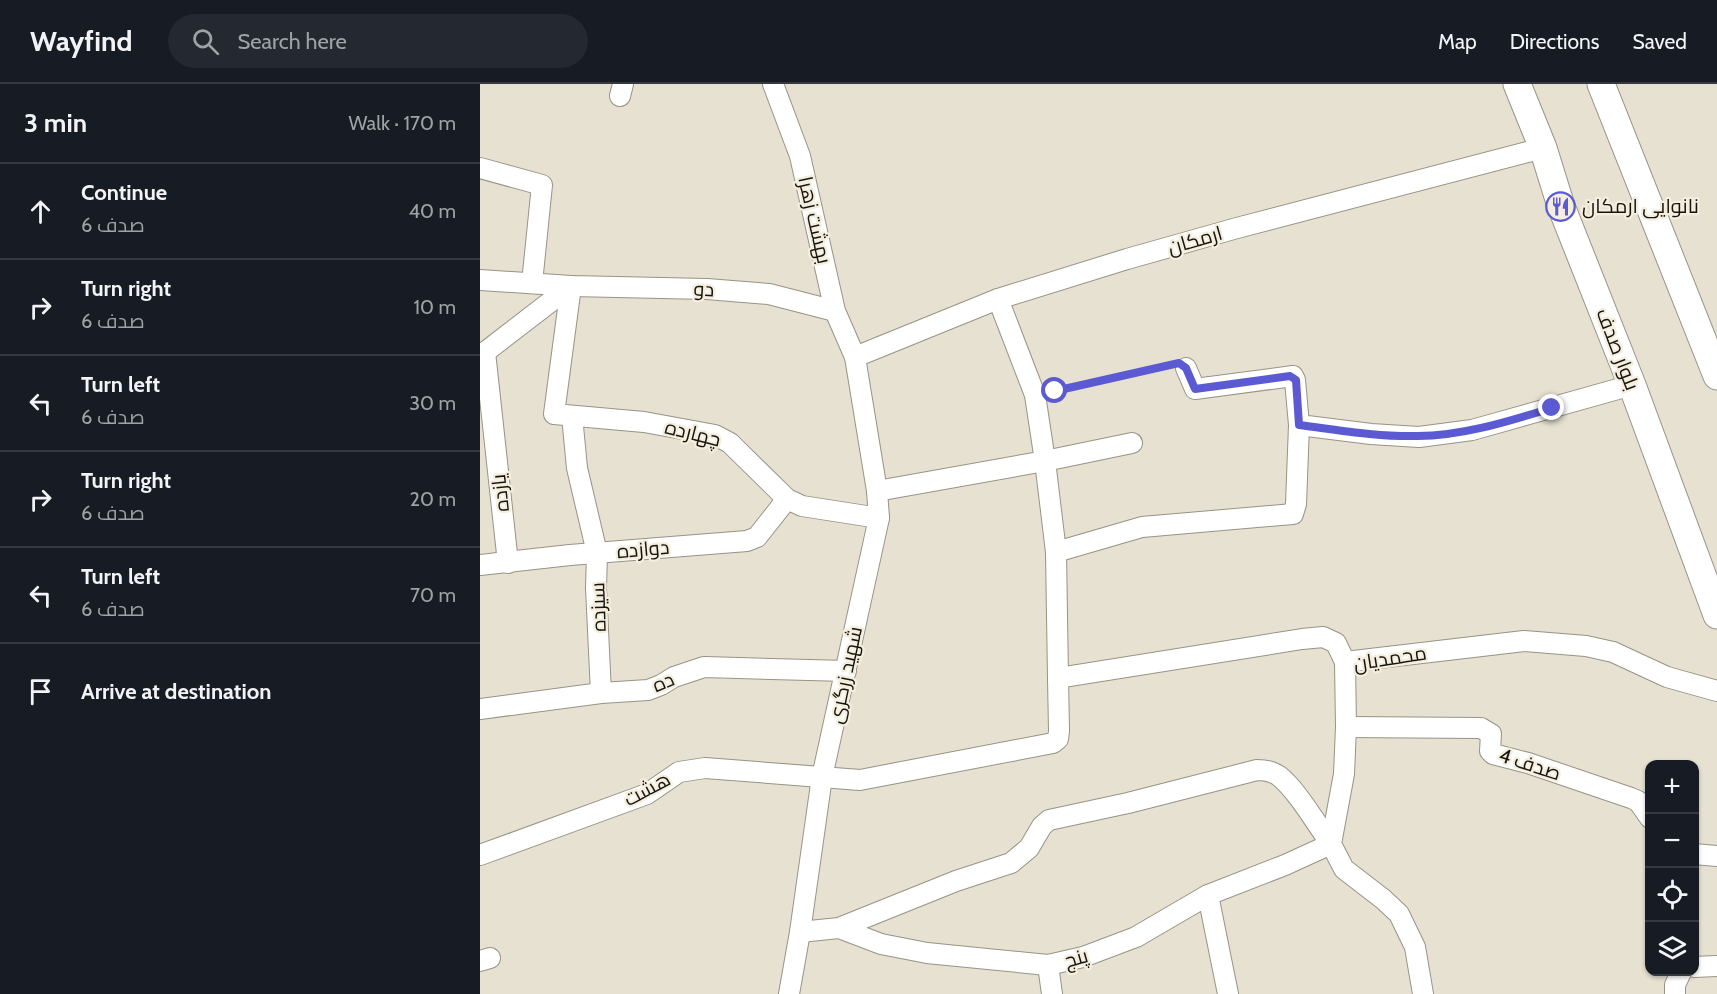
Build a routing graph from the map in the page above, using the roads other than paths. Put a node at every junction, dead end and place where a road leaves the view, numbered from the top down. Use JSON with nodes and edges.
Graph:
{"nodes":[{"id":1,"x":773,"y":84,"type":"edge"},
{"id":2,"x":1517,"y":84,"type":"edge"},
{"id":3,"x":1601,"y":84,"type":"edge"},
{"id":4,"x":1543,"y":148,"type":"junction"},
{"id":5,"x":480,"y":168,"type":"edge"},
{"id":6,"x":480,"y":280,"type":"edge"},
{"id":7,"x":532,"y":283,"type":"junction"},
{"id":8,"x":571,"y":286,"type":"junction"},
{"id":9,"x":998,"y":299,"type":"junction"},
{"id":10,"x":835,"y":311,"type":"junction"},
{"id":11,"x":482,"y":354,"type":"edge"},
{"id":12,"x":855,"y":357,"type":"junction"},
{"id":13,"x":1186,"y":368,"type":"road end"},
{"id":14,"x":1717,"y":376,"type":"edge"},
{"id":15,"x":1632,"y":385,"type":"junction"},
{"id":16,"x":563,"y":415,"type":"junction"},
{"id":17,"x":1299,"y":425,"type":"junction"},
{"id":18,"x":1132,"y":442,"type":"dead end"},
{"id":19,"x":1045,"y":461,"type":"junction"},
{"id":20,"x":877,"y":491,"type":"junction"},
{"id":21,"x":787,"y":499,"type":"junction"},
{"id":22,"x":879,"y":518,"type":"junction"},
{"id":23,"x":1056,"y":552,"type":"junction"},
{"id":24,"x":597,"y":553,"type":"junction"},
{"id":25,"x":508,"y":563,"type":"junction"},
{"id":26,"x":480,"y":565,"type":"edge"},
{"id":27,"x":1717,"y":615,"type":"edge"},
{"id":28,"x":1345,"y":662,"type":"junction"},
{"id":29,"x":846,"y":671,"type":"junction"},
{"id":30,"x":1058,"y":678,"type":"junction"},
{"id":31,"x":1717,"y":691,"type":"edge"},
{"id":32,"x":602,"y":693,"type":"junction"},
{"id":33,"x":480,"y":710,"type":"edge"},
{"id":34,"x":1346,"y":727,"type":"junction"},
{"id":35,"x":822,"y":777,"type":"junction"},
{"id":36,"x":1647,"y":814,"type":"edge"},
{"id":37,"x":1331,"y":844,"type":"junction"},
{"id":38,"x":1699,"y":854,"type":"edge"},
{"id":39,"x":480,"y":855,"type":"edge"},
{"id":40,"x":1717,"y":856,"type":"edge"},
{"id":41,"x":1208,"y":895,"type":"junction"},
{"id":42,"x":839,"y":928,"type":"junction"},
{"id":43,"x":800,"y":932,"type":"junction"},
{"id":44,"x":1048,"y":965,"type":"junction"},
{"id":45,"x":1717,"y":966,"type":"edge"},
{"id":46,"x":1699,"y":967,"type":"edge"},
{"id":47,"x":1679,"y":976,"type":"edge"},
{"id":48,"x":789,"y":994,"type":"edge"},
{"id":49,"x":1052,"y":994,"type":"edge"},
{"id":50,"x":1228,"y":994,"type":"edge"},
{"id":51,"x":1423,"y":994,"type":"edge"},
{"id":52,"x":1675,"y":994,"type":"edge"}],
"edges":[{"from":1,"to":10,"type":"street","name":"بهشت زهرا"},
{"from":2,"to":4,"type":"street","name":"بلوار صدف"},
{"from":3,"to":14,"type":"street"},
{"from":4,"to":9,"type":"street","name":"ارمکان"},
{"from":4,"to":15,"type":"street","name":"بلوار صدف"},
{"from":5,"to":7,"type":"street"},
{"from":6,"to":7,"type":"street","name":"دو"},
{"from":7,"to":8,"type":"street","name":"دو"},
{"from":8,"to":10,"type":"street","name":"دو"},
{"from":8,"to":11,"type":"street"},
{"from":8,"to":16,"type":"street","name":"سیزده"},
{"from":9,"to":12,"type":"street","name":"ارمکان"},
{"from":9,"to":19,"type":"street"},
{"from":10,"to":12,"type":"street","name":"بهشت زهرا"},
{"from":11,"to":25,"type":"street","name":"یازده"},
{"from":12,"to":20,"type":"street","name":"شهید زرگری"},
{"from":13,"to":17,"type":"street"},
{"from":15,"to":17,"type":"street"},
{"from":15,"to":27,"type":"street","name":"بلوار صدف"},
{"from":16,"to":21,"type":"street","name":"چهارده"},
{"from":16,"to":24,"type":"street","name":"سیزده"},
{"from":17,"to":23,"type":"street"},
{"from":18,"to":19,"type":"street"},
{"from":19,"to":20,"type":"street"},
{"from":19,"to":23,"type":"street"},
{"from":20,"to":22,"type":"street","name":"شهید زرگری"},
{"from":21,"to":22,"type":"street","name":"چهارده"},
{"from":21,"to":24,"type":"street","name":"دوازده"},
{"from":22,"to":29,"type":"street","name":"شهید زرگری"},
{"from":23,"to":30,"type":"street"},
{"from":24,"to":25,"type":"street","name":"دوازده"},
{"from":24,"to":32,"type":"street","name":"سیزده"},
{"from":25,"to":26,"type":"street","name":"دوازده"},
{"from":28,"to":30,"type":"street"},
{"from":28,"to":31,"type":"street","name":"محمدیان"},
{"from":28,"to":34,"type":"street","name":"محمدیان"},
{"from":29,"to":32,"type":"street","name":"ده"},
{"from":29,"to":35,"type":"street","name":"شهید زرگری"},
{"from":30,"to":35,"type":"street","name":"هشت"},
{"from":32,"to":33,"type":"street","name":"ده"},
{"from":34,"to":36,"type":"street","name":"صدف 4"},
{"from":34,"to":37,"type":"street","name":"محمدیان"},
{"from":35,"to":39,"type":"street","name":"هشت"},
{"from":35,"to":43,"type":"street","name":"شهید زرگری"},
{"from":37,"to":41,"type":"street","name":"پنج"},
{"from":37,"to":42,"type":"street"},
{"from":37,"to":51,"type":"street"},
{"from":38,"to":40,"type":"street"},
{"from":41,"to":44,"type":"street","name":"پنج"},
{"from":41,"to":50,"type":"street"},
{"from":42,"to":43,"type":"street","name":"پنج"},
{"from":42,"to":44,"type":"street","name":"پنج"},
{"from":43,"to":48,"type":"street","name":"شهید زرگری"},
{"from":44,"to":49,"type":"street"},
{"from":45,"to":46,"type":"street"},
{"from":47,"to":52,"type":"street"}]}
